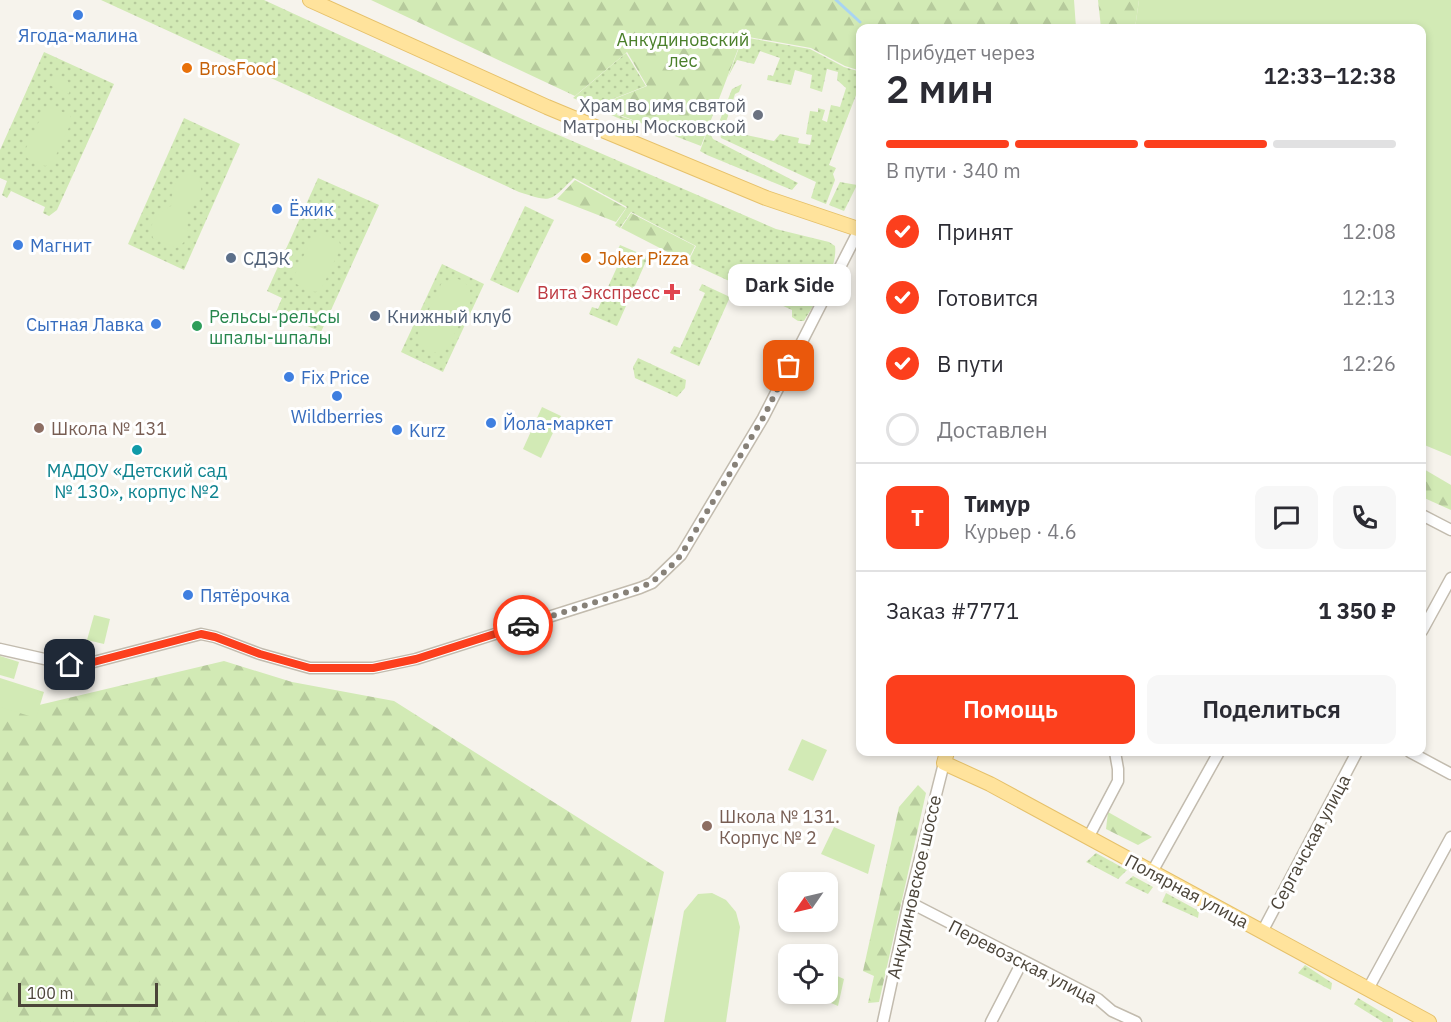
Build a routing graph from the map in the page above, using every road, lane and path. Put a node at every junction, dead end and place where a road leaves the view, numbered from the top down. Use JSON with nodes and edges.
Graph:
{"nodes":[{"id":1,"x":310,"y":0,"type":"edge"},
{"id":2,"x":856,"y":229,"type":"edge"},
{"id":3,"x":856,"y":238,"type":"edge"},
{"id":4,"x":1426,"y":517,"type":"edge"},
{"id":5,"x":1451,"y":530,"type":"edge"},
{"id":6,"x":1451,"y":578,"type":"edge"},
{"id":7,"x":1426,"y":624,"type":"edge"},
{"id":8,"x":0,"y":649,"type":"edge"},
{"id":9,"x":1116,"y":756,"type":"edge"},
{"id":10,"x":1217,"y":756,"type":"edge"},
{"id":11,"x":1355,"y":756,"type":"edge"},
{"id":12,"x":1417,"y":756,"type":"edge"},
{"id":13,"x":945,"y":757,"type":"edge"},
{"id":14,"x":1451,"y":774,"type":"edge"},
{"id":15,"x":1451,"y":837,"type":"edge"},
{"id":16,"x":1088,"y":838,"type":"junction"},
{"id":17,"x":1152,"y":872,"type":"junction"},
{"id":18,"x":909,"y":902,"type":"junction"},
{"id":19,"x":1262,"y":932,"type":"junction"},
{"id":20,"x":1022,"y":962,"type":"junction"},
{"id":21,"x":1368,"y":989,"type":"junction"},
{"id":22,"x":1112,"y":1011,"type":"junction"},
{"id":23,"x":883,"y":1022,"type":"edge"},
{"id":24,"x":991,"y":1022,"type":"edge"},
{"id":25,"x":1106,"y":1022,"type":"edge"},
{"id":26,"x":1136,"y":1022,"type":"edge"},
{"id":27,"x":1429,"y":1022,"type":"edge"}],
"edges":[{"from":1,"to":2,"type":"main road"},
{"from":3,"to":8,"type":"street"},
{"from":4,"to":5,"type":"street"},
{"from":6,"to":7,"type":"street"},
{"from":9,"to":16,"type":"street"},
{"from":10,"to":17,"type":"street"},
{"from":11,"to":19,"type":"street","name":"Сергачская улица"},
{"from":12,"to":14,"type":"street"},
{"from":13,"to":16,"type":"main road","name":"Полярная улица"},
{"from":13,"to":18,"type":"street","name":"Анкудиновское шоссе"},
{"from":15,"to":21,"type":"street"},
{"from":16,"to":17,"type":"main road","name":"Полярная улица"},
{"from":17,"to":19,"type":"main road","name":"Полярная улица"},
{"from":18,"to":20,"type":"street","name":"Перевозская улица"},
{"from":18,"to":23,"type":"street","name":"Анкудиновское шоссе"},
{"from":19,"to":21,"type":"main road","name":"Полярная улица"},
{"from":20,"to":22,"type":"street","name":"Перевозская улица"},
{"from":20,"to":24,"type":"street"},
{"from":21,"to":27,"type":"main road","name":"Полярная улица"},
{"from":22,"to":25,"type":"street"},
{"from":22,"to":26,"type":"street","name":"Перевозская улица"}]}
